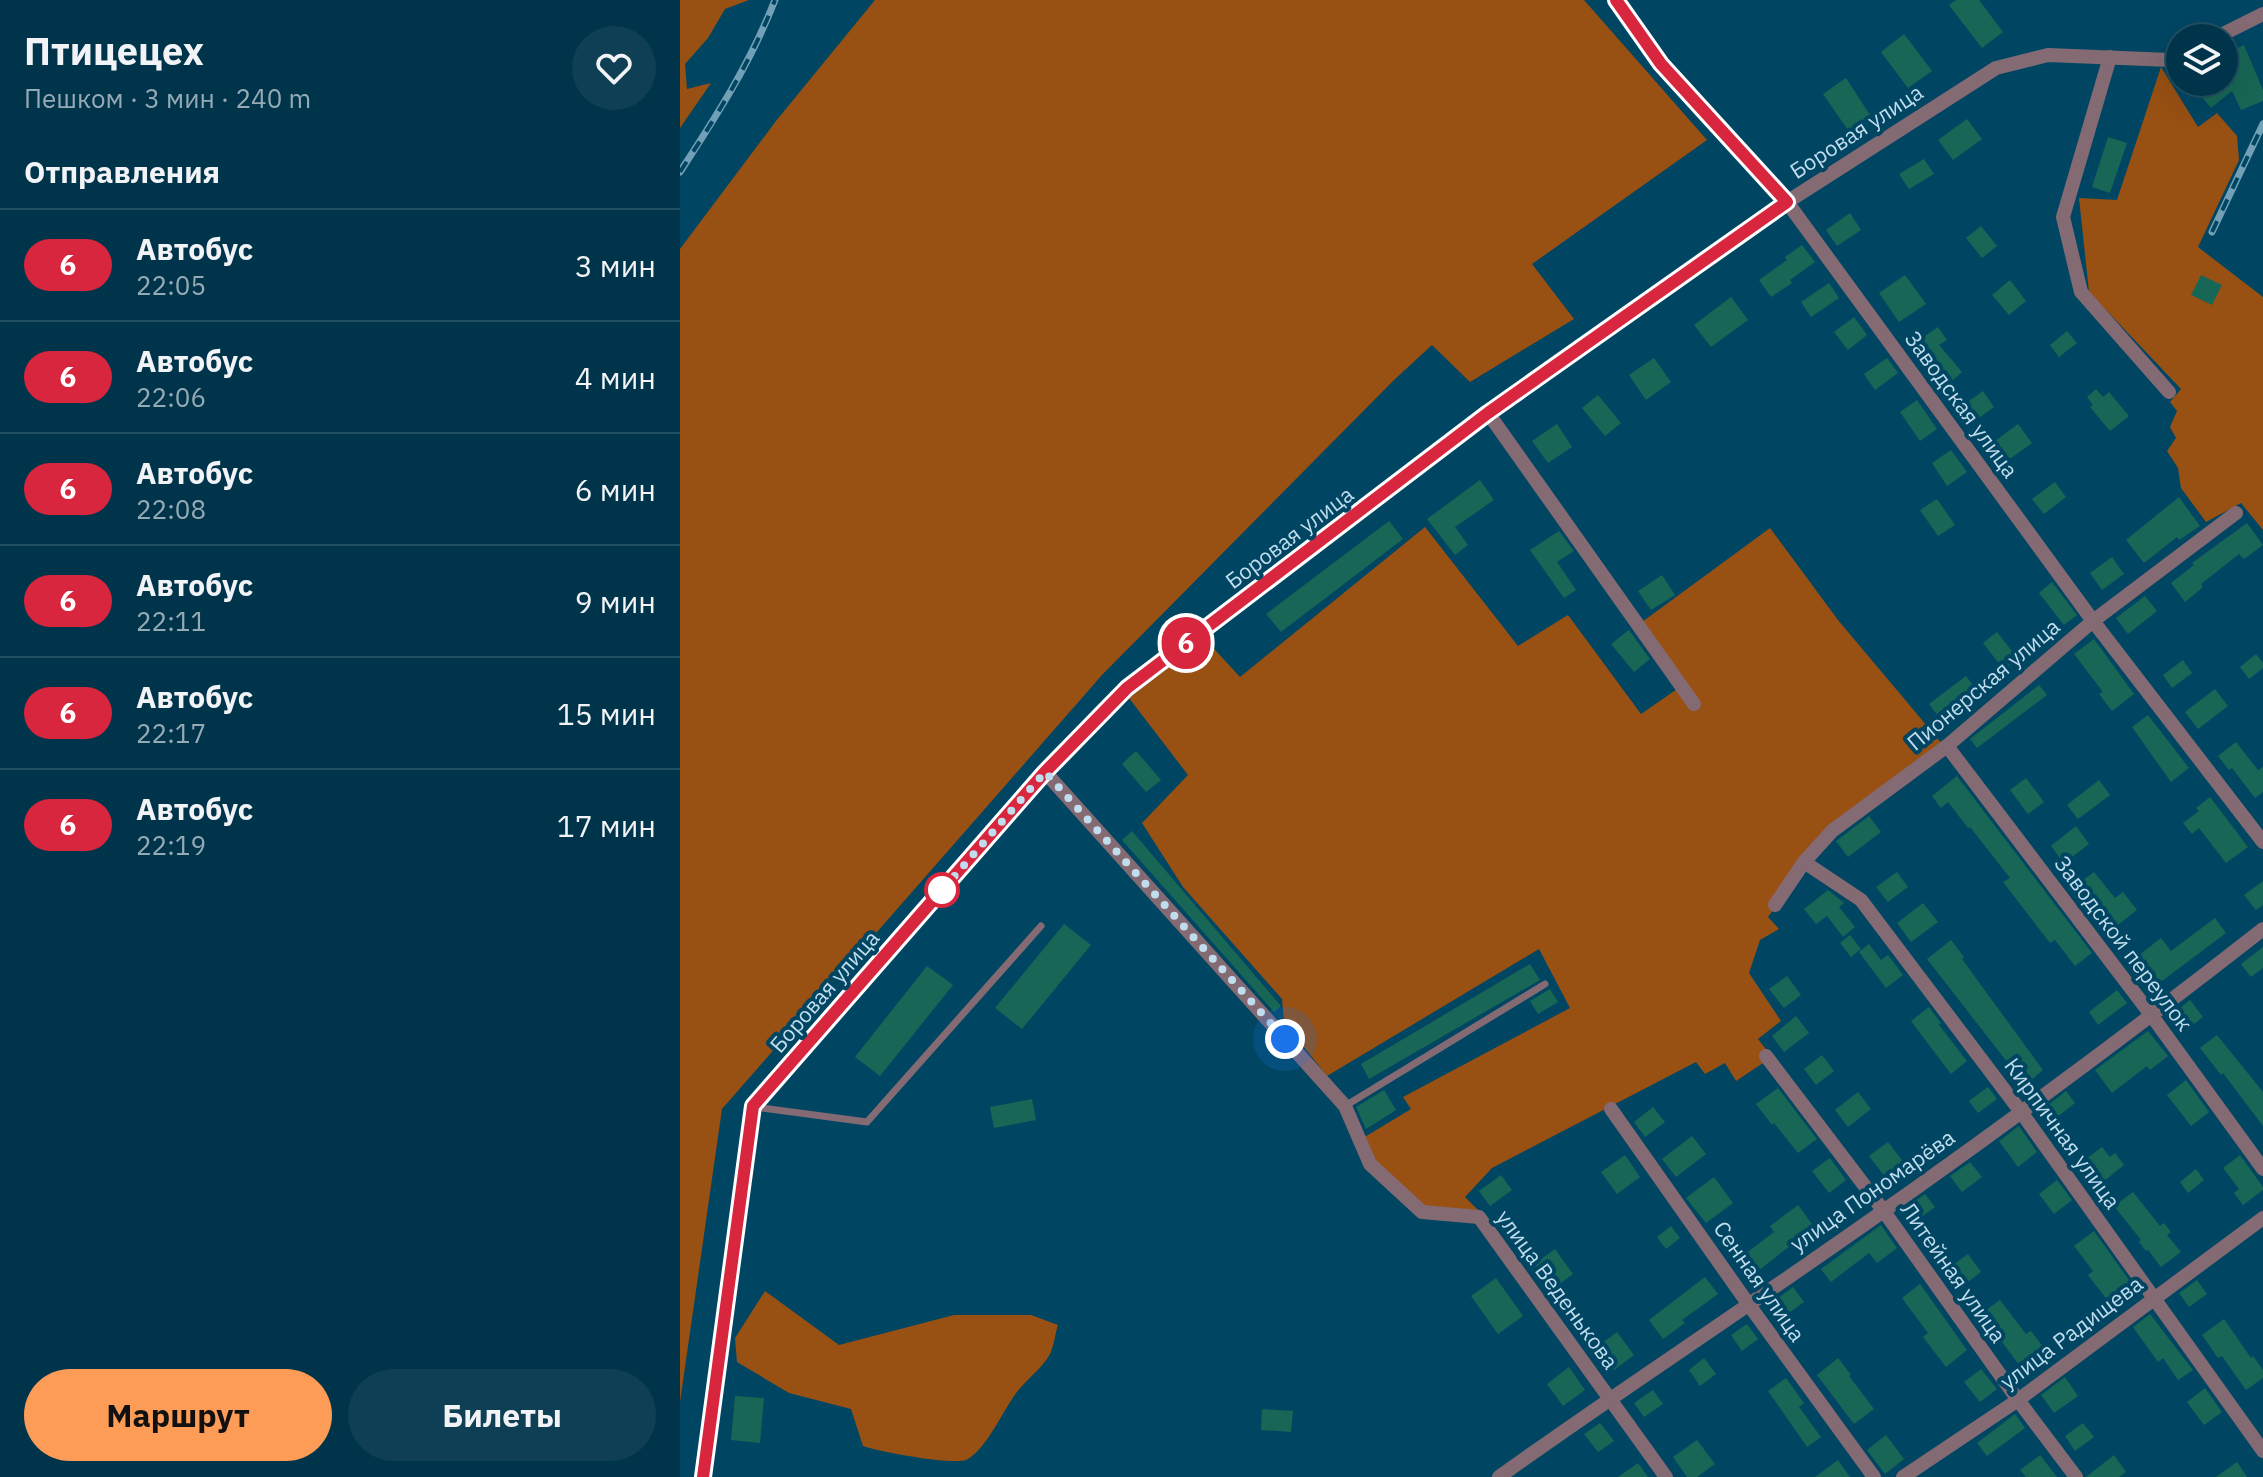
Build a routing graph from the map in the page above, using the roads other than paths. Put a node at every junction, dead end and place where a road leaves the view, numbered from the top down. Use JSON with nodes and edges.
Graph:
{"nodes":[{"id":1,"x":1616,"y":0,"type":"edge"},
{"id":2,"x":2263,"y":14,"type":"edge"},
{"id":3,"x":2238,"y":26,"type":"edge"},
{"id":4,"x":2110,"y":57,"type":"junction"},
{"id":5,"x":2166,"y":60,"type":"edge"},
{"id":6,"x":1787,"y":202,"type":"junction"},
{"id":7,"x":2169,"y":392,"type":"dead end"},
{"id":8,"x":1488,"y":413,"type":"junction"},
{"id":9,"x":2236,"y":513,"type":"dead end"},
{"id":10,"x":2093,"y":621,"type":"junction"},
{"id":11,"x":1694,"y":704,"type":"dead end"},
{"id":12,"x":1947,"y":746,"type":"junction"},
{"id":13,"x":1045,"y":772,"type":"junction"},
{"id":14,"x":2263,"y":842,"type":"edge"},
{"id":15,"x":1804,"y":862,"type":"junction"},
{"id":16,"x":1775,"y":905,"type":"dead end"},
{"id":17,"x":1041,"y":926,"type":"dead end"},
{"id":18,"x":2263,"y":929,"type":"edge"},
{"id":19,"x":1545,"y":984,"type":"dead end"},
{"id":20,"x":2152,"y":1016,"type":"junction"},
{"id":21,"x":1766,"y":1056,"type":"dead end"},
{"id":22,"x":753,"y":1106,"type":"junction"},
{"id":23,"x":1345,"y":1106,"type":"junction"},
{"id":24,"x":1611,"y":1109,"type":"dead end"},
{"id":25,"x":2021,"y":1112,"type":"junction"},
{"id":26,"x":2263,"y":1169,"type":"edge"},
{"id":27,"x":1883,"y":1210,"type":"junction"},
{"id":28,"x":2263,"y":1218,"type":"edge"},
{"id":29,"x":2155,"y":1297,"type":"junction"},
{"id":30,"x":1749,"y":1305,"type":"junction"},
{"id":31,"x":1610,"y":1397,"type":"junction"},
{"id":32,"x":2018,"y":1400,"type":"junction"},
{"id":33,"x":2263,"y":1451,"type":"edge"},
{"id":34,"x":703,"y":1477,"type":"edge"},
{"id":35,"x":1499,"y":1477,"type":"edge"},
{"id":36,"x":1666,"y":1477,"type":"edge"},
{"id":37,"x":1874,"y":1477,"type":"edge"},
{"id":38,"x":1903,"y":1477,"type":"edge"},
{"id":39,"x":2076,"y":1477,"type":"edge"}],
"edges":[{"from":1,"to":6,"type":"street","name":"Заводская улица"},
{"from":2,"to":3,"type":"street"},
{"from":4,"to":5,"type":"street","name":"Боровая улица"},
{"from":4,"to":6,"type":"street","name":"Боровая улица"},
{"from":4,"to":7,"type":"street"},
{"from":6,"to":8,"type":"street","name":"Боровая улица"},
{"from":6,"to":10,"type":"street","name":"Заводская улица"},
{"from":8,"to":11,"type":"street"},
{"from":8,"to":13,"type":"street","name":"Боровая улица"},
{"from":9,"to":10,"type":"street","name":"Пионерская улица"},
{"from":10,"to":12,"type":"street","name":"Пионерская улица"},
{"from":10,"to":14,"type":"street","name":"Заводская улица"},
{"from":12,"to":15,"type":"street","name":"Пионерская улица"},
{"from":12,"to":20,"type":"street","name":"Заводской переулок"},
{"from":13,"to":22,"type":"street","name":"Боровая улица"},
{"from":13,"to":23,"type":"street","name":"улица Веденькова"},
{"from":15,"to":16,"type":"street","name":"Пионерская улица"},
{"from":15,"to":25,"type":"street","name":"Кирпичная улица"},
{"from":17,"to":22,"type":"lane"},
{"from":18,"to":20,"type":"street","name":"улица Пономарёва"},
{"from":19,"to":23,"type":"lane"},
{"from":20,"to":25,"type":"street","name":"улица Пономарёва"},
{"from":20,"to":26,"type":"street","name":"Заводской переулок"},
{"from":21,"to":27,"type":"street","name":"Литейная улица"},
{"from":22,"to":34,"type":"street"},
{"from":23,"to":31,"type":"street","name":"улица Веденькова"},
{"from":24,"to":30,"type":"street","name":"Сенная улица"},
{"from":25,"to":27,"type":"street","name":"улица Пономарёва"},
{"from":25,"to":29,"type":"street","name":"Кирпичная улица"},
{"from":27,"to":30,"type":"street","name":"улица Пономарёва"},
{"from":27,"to":32,"type":"street","name":"Литейная улица"},
{"from":28,"to":29,"type":"street","name":"улица Радищева"},
{"from":29,"to":32,"type":"street","name":"улица Радищева"},
{"from":29,"to":33,"type":"street","name":"Кирпичная улица"},
{"from":30,"to":31,"type":"street","name":"улица Пономарёва"},
{"from":30,"to":37,"type":"street","name":"Сенная улица"},
{"from":31,"to":35,"type":"street","name":"улица Пономарёва"},
{"from":31,"to":36,"type":"street","name":"улица Веденькова"},
{"from":32,"to":38,"type":"street","name":"улица Радищева"},
{"from":32,"to":39,"type":"street","name":"Литейная улица"}]}
